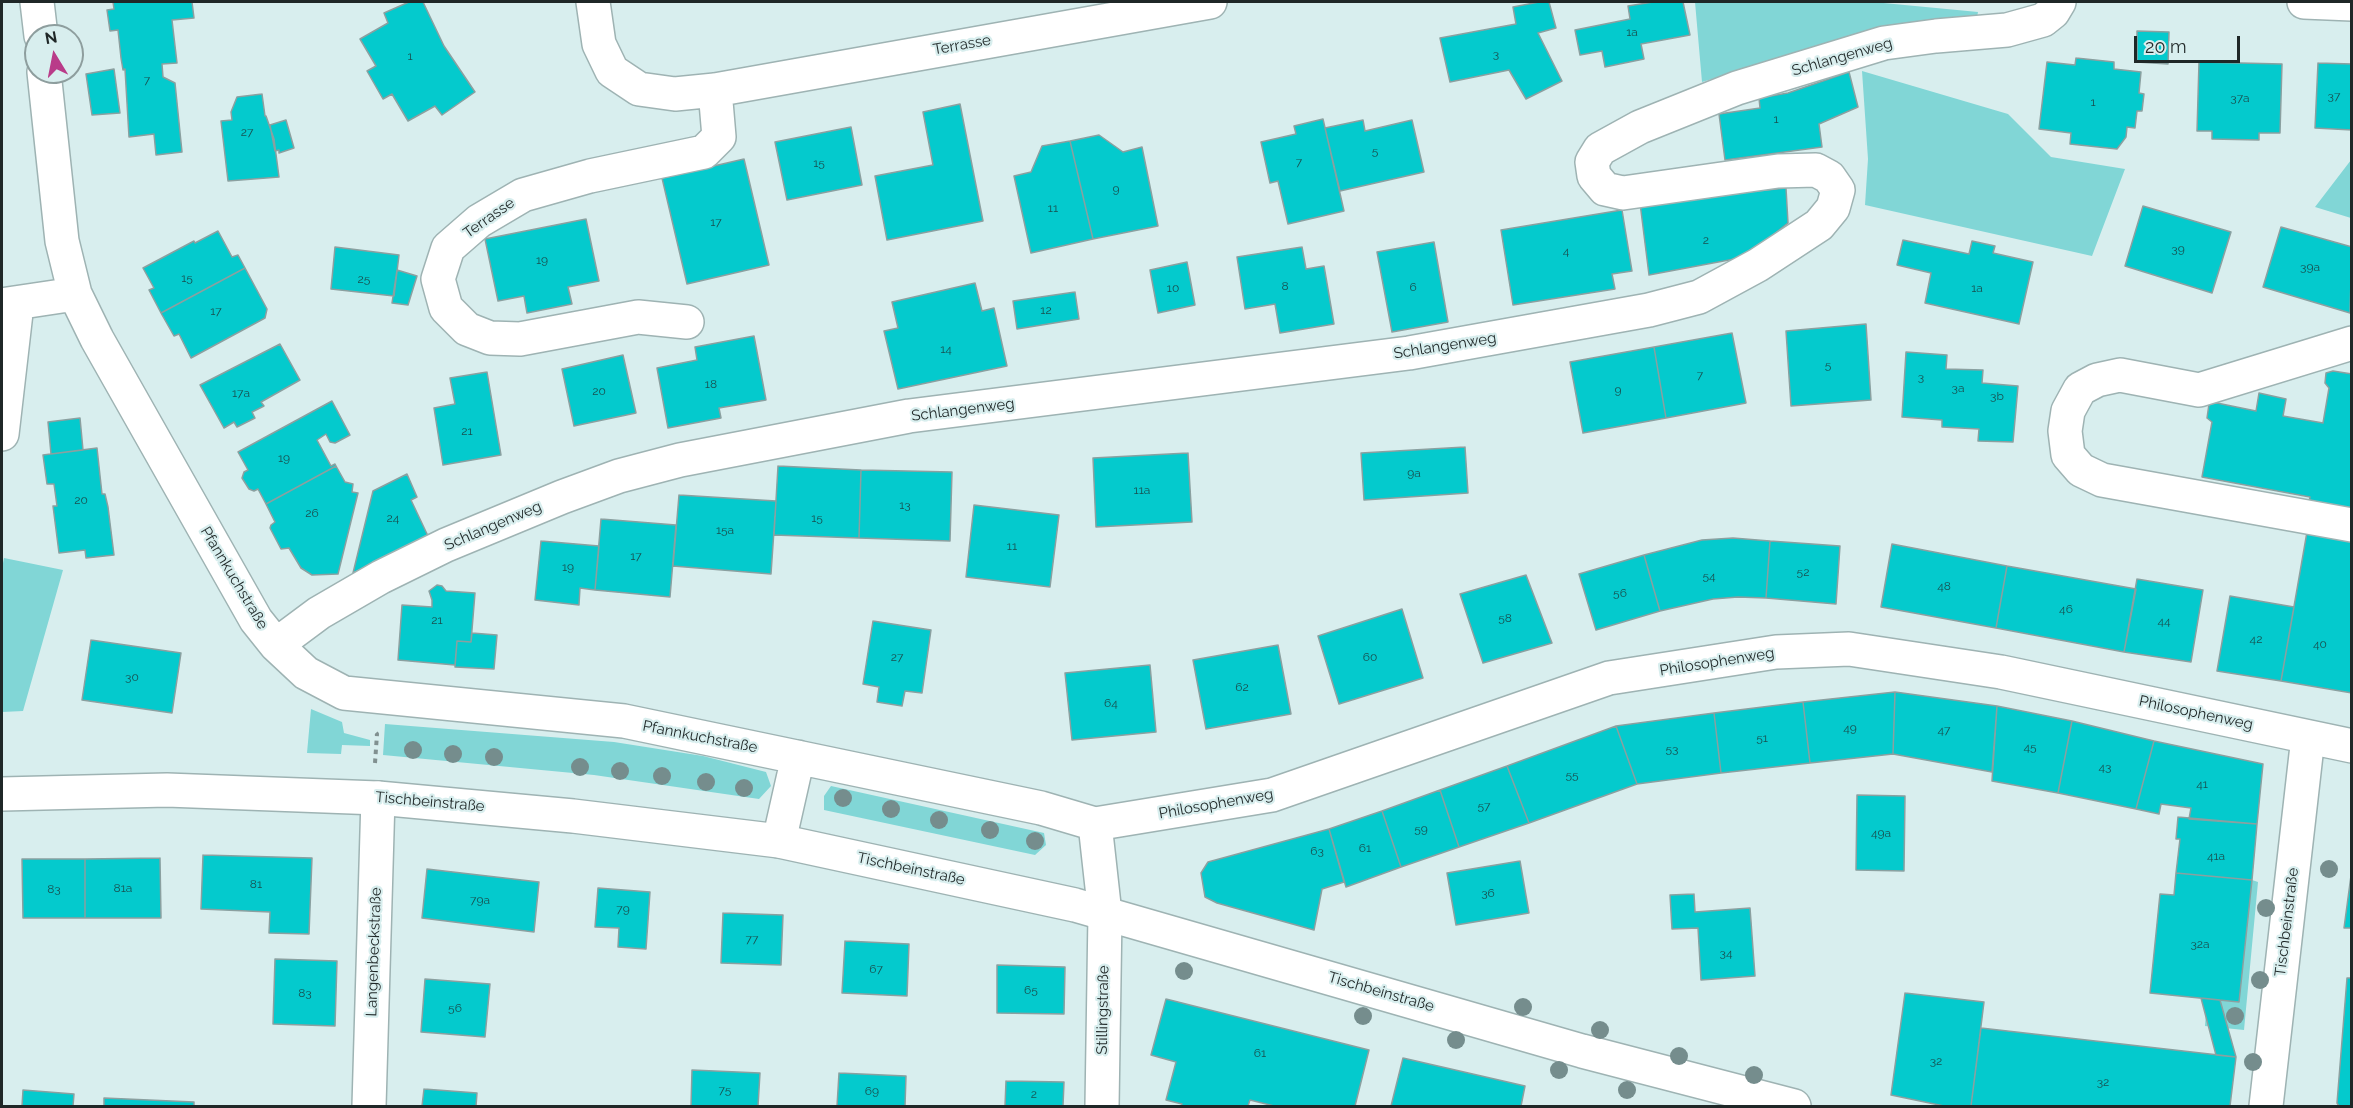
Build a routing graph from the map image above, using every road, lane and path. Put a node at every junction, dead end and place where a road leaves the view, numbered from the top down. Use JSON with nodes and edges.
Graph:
{"nodes":[{"id":1,"x":37,"y":2,"type":"edge"},
{"id":2,"x":593,"y":2,"type":"edge"},
{"id":3,"x":1210,"y":2,"type":"edge"},
{"id":4,"x":2059,"y":2,"type":"edge"},
{"id":5,"x":2304,"y":2,"type":"edge"},
{"id":6,"x":2352,"y":4,"type":"edge"},
{"id":7,"x":40,"y":24,"type":"edge"},
{"id":8,"x":45,"y":84,"type":"edge"},
{"id":9,"x":715,"y":90,"type":"junction"},
{"id":10,"x":75,"y":294,"type":"junction"},
{"id":11,"x":9,"y":305,"type":"edge"},
{"id":12,"x":687,"y":322,"type":"dead end"},
{"id":13,"x":2352,"y":343,"type":"edge"},
{"id":14,"x":2,"y":434,"type":"edge"},
{"id":15,"x":2352,"y":525,"type":"edge"},
{"id":16,"x":276,"y":645,"type":"junction"},
{"id":17,"x":367,"y":730,"type":"dead end"},
{"id":18,"x":2308,"y":737,"type":"junction"},
{"id":19,"x":2352,"y":746,"type":"edge"},
{"id":20,"x":376,"y":756,"type":"dead end"},
{"id":21,"x":798,"y":757,"type":"junction"},
{"id":22,"x":2,"y":794,"type":"edge"},
{"id":23,"x":378,"y":798,"type":"junction"},
{"id":24,"x":1095,"y":824,"type":"junction"},
{"id":25,"x":779,"y":842,"type":"junction"},
{"id":26,"x":1105,"y":914,"type":"junction"},
{"id":27,"x":369,"y":1107,"type":"edge"},
{"id":28,"x":1102,"y":1107,"type":"edge"},
{"id":29,"x":1794,"y":1107,"type":"edge"},
{"id":30,"x":2266,"y":1107,"type":"edge"}],
"edges":[{"from":1,"to":7,"type":"street"},
{"from":2,"to":9,"type":"street","name":"Terrasse"},
{"from":3,"to":9,"type":"street","name":"Terrasse"},
{"from":4,"to":16,"type":"street","name":"Schlangenweg"},
{"from":5,"to":6,"type":"street"},
{"from":8,"to":10,"type":"street","name":"Pfannkuchstraße"},
{"from":9,"to":12,"type":"street","name":"Terrasse"},
{"from":10,"to":11,"type":"street"},
{"from":10,"to":16,"type":"street","name":"Pfannkuchstraße"},
{"from":11,"to":14,"type":"street"},
{"from":13,"to":15,"type":"street"},
{"from":16,"to":21,"type":"street","name":"Pfannkuchstraße"},
{"from":17,"to":20,"type":"path"},
{"from":18,"to":19,"type":"street","name":"Philosophenweg"},
{"from":18,"to":24,"type":"street","name":"Philosophenweg"},
{"from":18,"to":30,"type":"street","name":"Tischbeinstraße"},
{"from":21,"to":24,"type":"street","name":"Pfannkuchstraße"},
{"from":21,"to":25,"type":"street"},
{"from":22,"to":23,"type":"street","name":"Tischbeinstraße"},
{"from":23,"to":25,"type":"street","name":"Tischbeinstraße"},
{"from":23,"to":27,"type":"street","name":"Langenbeckstraße"},
{"from":24,"to":26,"type":"street"},
{"from":25,"to":26,"type":"street","name":"Tischbeinstraße"},
{"from":26,"to":28,"type":"street","name":"Stillingstraße"},
{"from":26,"to":29,"type":"street","name":"Tischbeinstraße"}]}
